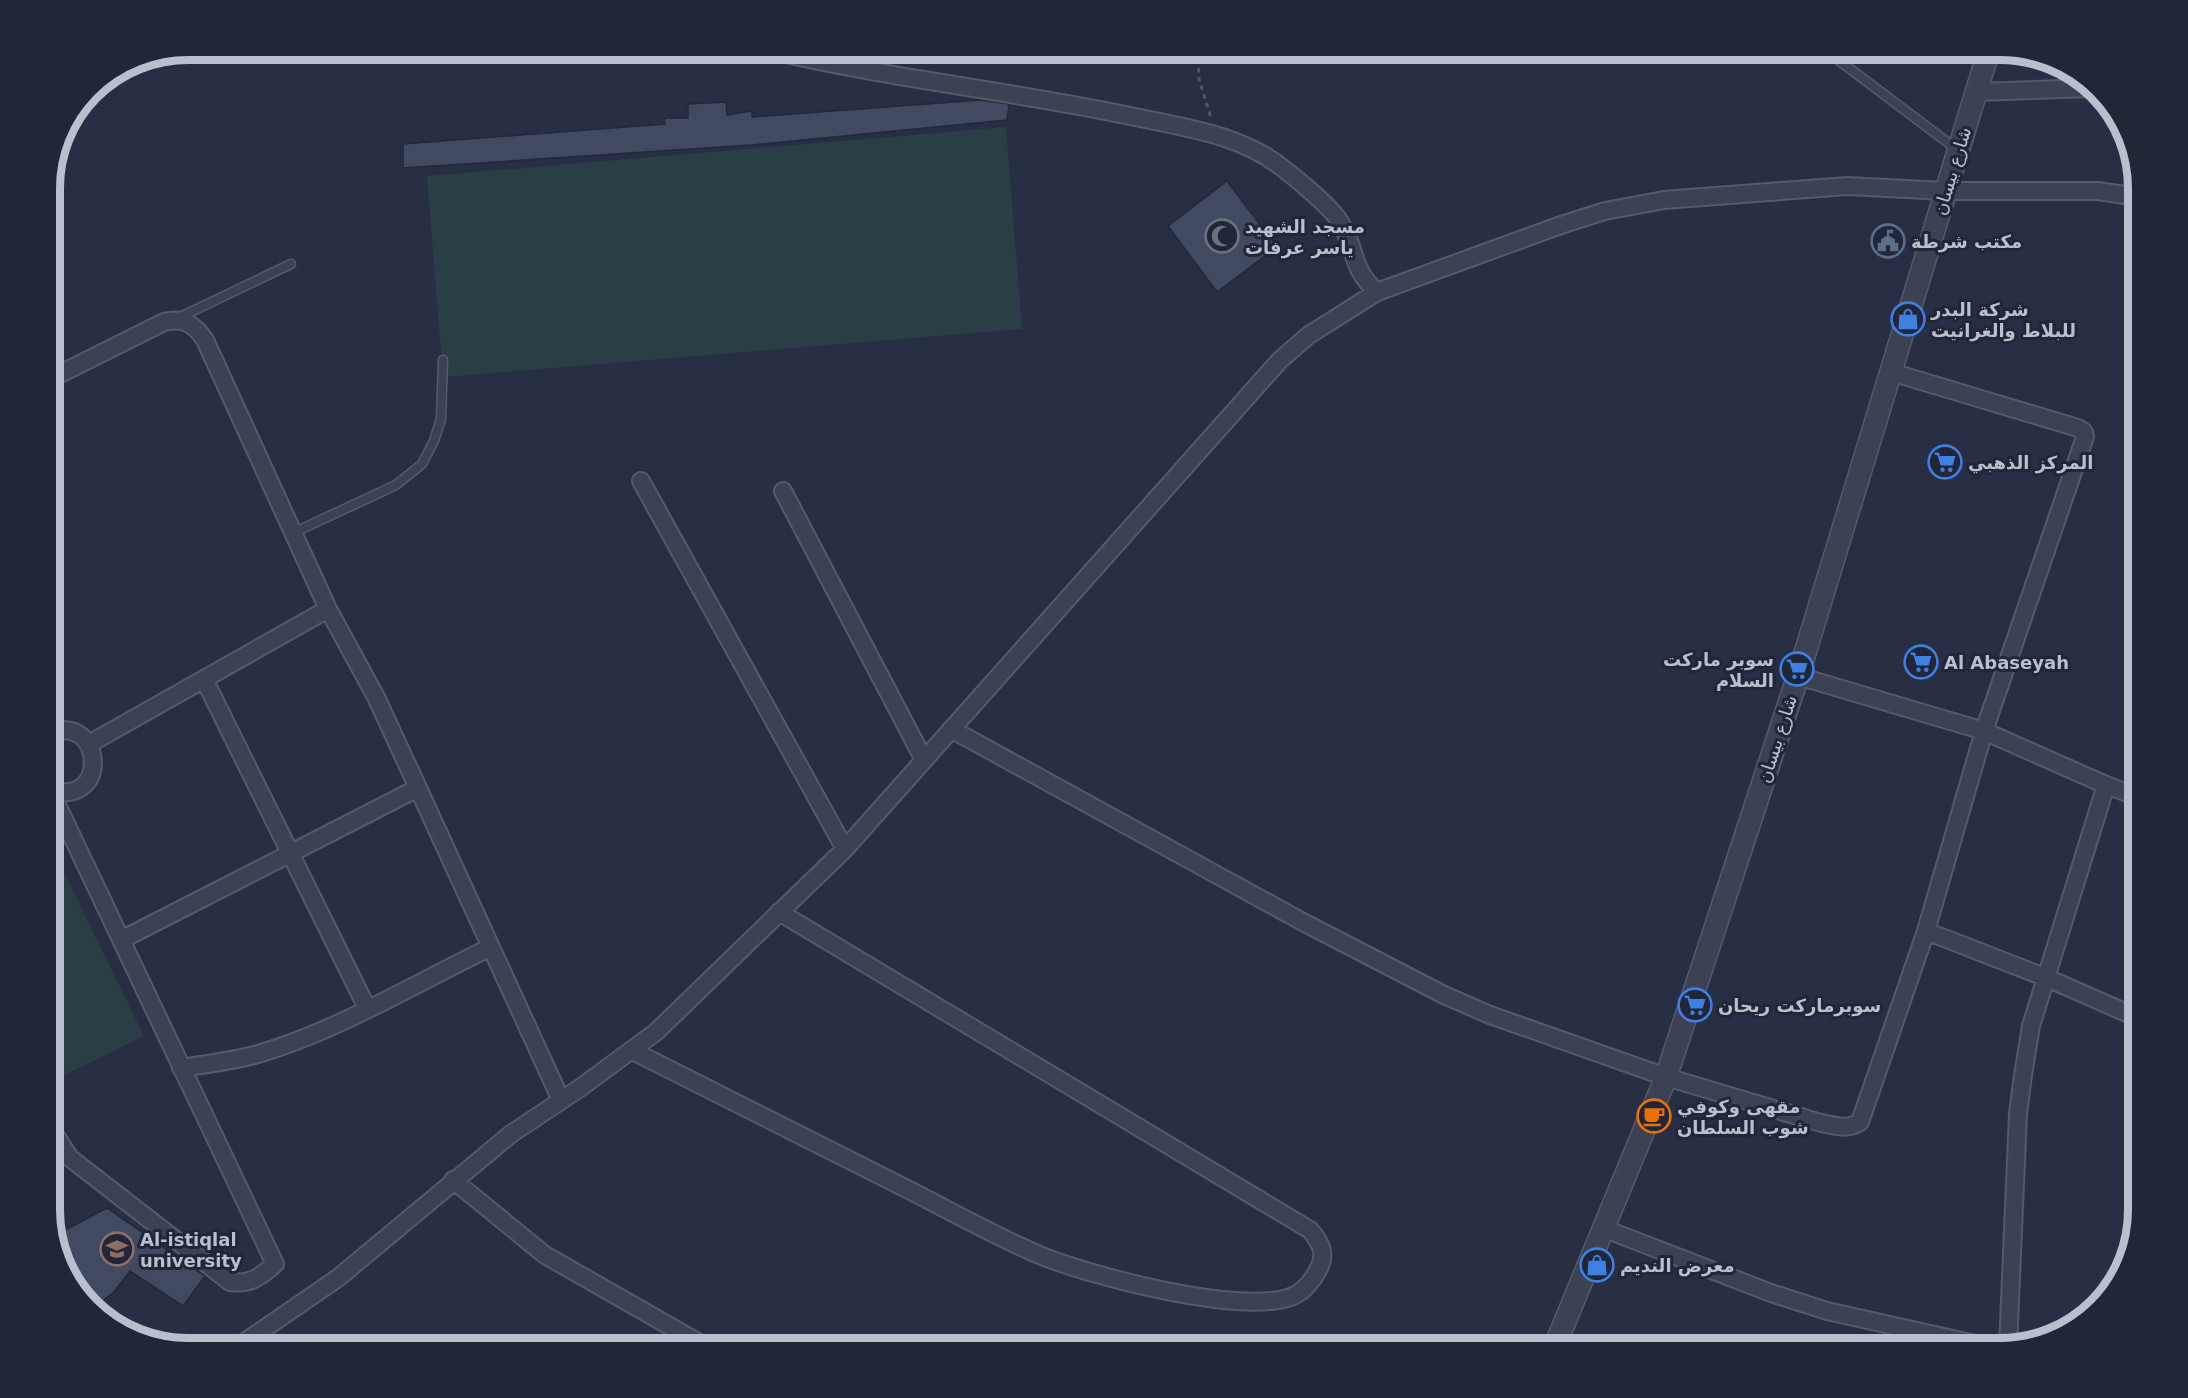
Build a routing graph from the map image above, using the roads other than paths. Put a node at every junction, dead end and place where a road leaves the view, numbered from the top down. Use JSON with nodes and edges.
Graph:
{"nodes":[{"id":1,"x":814,"y":60,"type":"edge"},
{"id":2,"x":1838,"y":60,"type":"edge"},
{"id":3,"x":1986,"y":60,"type":"edge"},
{"id":4,"x":2079,"y":88,"type":"edge"},
{"id":5,"x":1976,"y":92,"type":"junction"},
{"id":6,"x":1959,"y":151,"type":"junction"},
{"id":7,"x":1946,"y":191,"type":"junction"},
{"id":8,"x":2128,"y":195,"type":"edge"},
{"id":9,"x":291,"y":264,"type":"dead end"},
{"id":10,"x":1377,"y":292,"type":"junction"},
{"id":11,"x":175,"y":319,"type":"junction"},
{"id":12,"x":443,"y":360,"type":"dead end"},
{"id":13,"x":1891,"y":372,"type":"junction"},
{"id":14,"x":60,"y":374,"type":"edge"},
{"id":15,"x":641,"y":481,"type":"dead end"},
{"id":16,"x":783,"y":491,"type":"dead end"},
{"id":17,"x":293,"y":533,"type":"junction"},
{"id":18,"x":328,"y":609,"type":"junction"},
{"id":19,"x":1798,"y":676,"type":"junction"},
{"id":20,"x":204,"y":679,"type":"junction"},
{"id":21,"x":951,"y":729,"type":"junction"},
{"id":22,"x":1984,"y":731,"type":"junction"},
{"id":23,"x":60,"y":732,"type":"edge"},
{"id":24,"x":89,"y":744,"type":"junction"},
{"id":25,"x":924,"y":760,"type":"junction"},
{"id":26,"x":2106,"y":785,"type":"junction"},
{"id":27,"x":418,"y":788,"type":"junction"},
{"id":28,"x":60,"y":791,"type":"edge"},
{"id":29,"x":2128,"y":793,"type":"edge"},
{"id":30,"x":60,"y":811,"type":"edge"},
{"id":31,"x":845,"y":849,"type":"junction"},
{"id":32,"x":290,"y":853,"type":"junction"},
{"id":33,"x":779,"y":912,"type":"junction"},
{"id":34,"x":1926,"y":932,"type":"junction"},
{"id":35,"x":121,"y":940,"type":"junction"},
{"id":36,"x":491,"y":947,"type":"junction"},
{"id":37,"x":2047,"y":978,"type":"junction"},
{"id":38,"x":367,"y":1008,"type":"junction"},
{"id":39,"x":2128,"y":1013,"type":"edge"},
{"id":40,"x":632,"y":1050,"type":"junction"},
{"id":41,"x":182,"y":1068,"type":"junction"},
{"id":42,"x":1666,"y":1077,"type":"junction"},
{"id":43,"x":561,"y":1100,"type":"junction"},
{"id":44,"x":60,"y":1142,"type":"edge"},
{"id":45,"x":453,"y":1180,"type":"junction"},
{"id":46,"x":1605,"y":1229,"type":"junction"},
{"id":47,"x":253,"y":1337,"type":"edge"},
{"id":48,"x":690,"y":1338,"type":"edge"},
{"id":49,"x":1558,"y":1338,"type":"edge"},
{"id":50,"x":1948,"y":1338,"type":"edge"},
{"id":51,"x":2008,"y":1338,"type":"edge"}],
"edges":[{"from":1,"to":10,"type":"street"},
{"from":2,"to":6,"type":"lane"},
{"from":3,"to":5,"type":"street","name":"شارع بيسان"},
{"from":4,"to":5,"type":"street"},
{"from":5,"to":6,"type":"street","name":"شارع بيسان"},
{"from":6,"to":7,"type":"street","name":"شارع بيسان"},
{"from":7,"to":8,"type":"street"},
{"from":7,"to":10,"type":"street"},
{"from":7,"to":13,"type":"street","name":"شارع بيسان"},
{"from":9,"to":11,"type":"lane"},
{"from":10,"to":21,"type":"street"},
{"from":11,"to":14,"type":"street"},
{"from":11,"to":17,"type":"street"},
{"from":12,"to":17,"type":"lane"},
{"from":13,"to":19,"type":"street","name":"شارع بيسان"},
{"from":13,"to":22,"type":"street"},
{"from":15,"to":31,"type":"street"},
{"from":16,"to":25,"type":"street"},
{"from":17,"to":18,"type":"street"},
{"from":18,"to":20,"type":"street"},
{"from":18,"to":27,"type":"street"},
{"from":19,"to":22,"type":"street"},
{"from":19,"to":42,"type":"street","name":"شارع بيسان"},
{"from":20,"to":24,"type":"street"},
{"from":20,"to":32,"type":"street"},
{"from":21,"to":25,"type":"street"},
{"from":21,"to":42,"type":"street"},
{"from":22,"to":26,"type":"street"},
{"from":22,"to":34,"type":"street"},
{"from":23,"to":24,"type":"street"},
{"from":24,"to":28,"type":"street"},
{"from":25,"to":31,"type":"street"},
{"from":26,"to":29,"type":"street"},
{"from":26,"to":37,"type":"street"},
{"from":27,"to":32,"type":"street"},
{"from":27,"to":36,"type":"street"},
{"from":30,"to":35,"type":"street"},
{"from":31,"to":33,"type":"street"},
{"from":32,"to":35,"type":"street"},
{"from":32,"to":38,"type":"street"},
{"from":33,"to":40,"type":"street"},
{"from":33,"to":40,"type":"street"},
{"from":34,"to":37,"type":"street"},
{"from":34,"to":42,"type":"street"},
{"from":35,"to":41,"type":"street"},
{"from":36,"to":38,"type":"street"},
{"from":36,"to":43,"type":"street"},
{"from":37,"to":39,"type":"street"},
{"from":37,"to":51,"type":"street"},
{"from":38,"to":41,"type":"street"},
{"from":40,"to":43,"type":"street"},
{"from":41,"to":44,"type":"street"},
{"from":42,"to":46,"type":"street","name":"شارع بيسان"},
{"from":43,"to":45,"type":"street"},
{"from":45,"to":47,"type":"street"},
{"from":45,"to":48,"type":"street"},
{"from":46,"to":49,"type":"street","name":"شارع بيسان"},
{"from":46,"to":50,"type":"street"}]}
